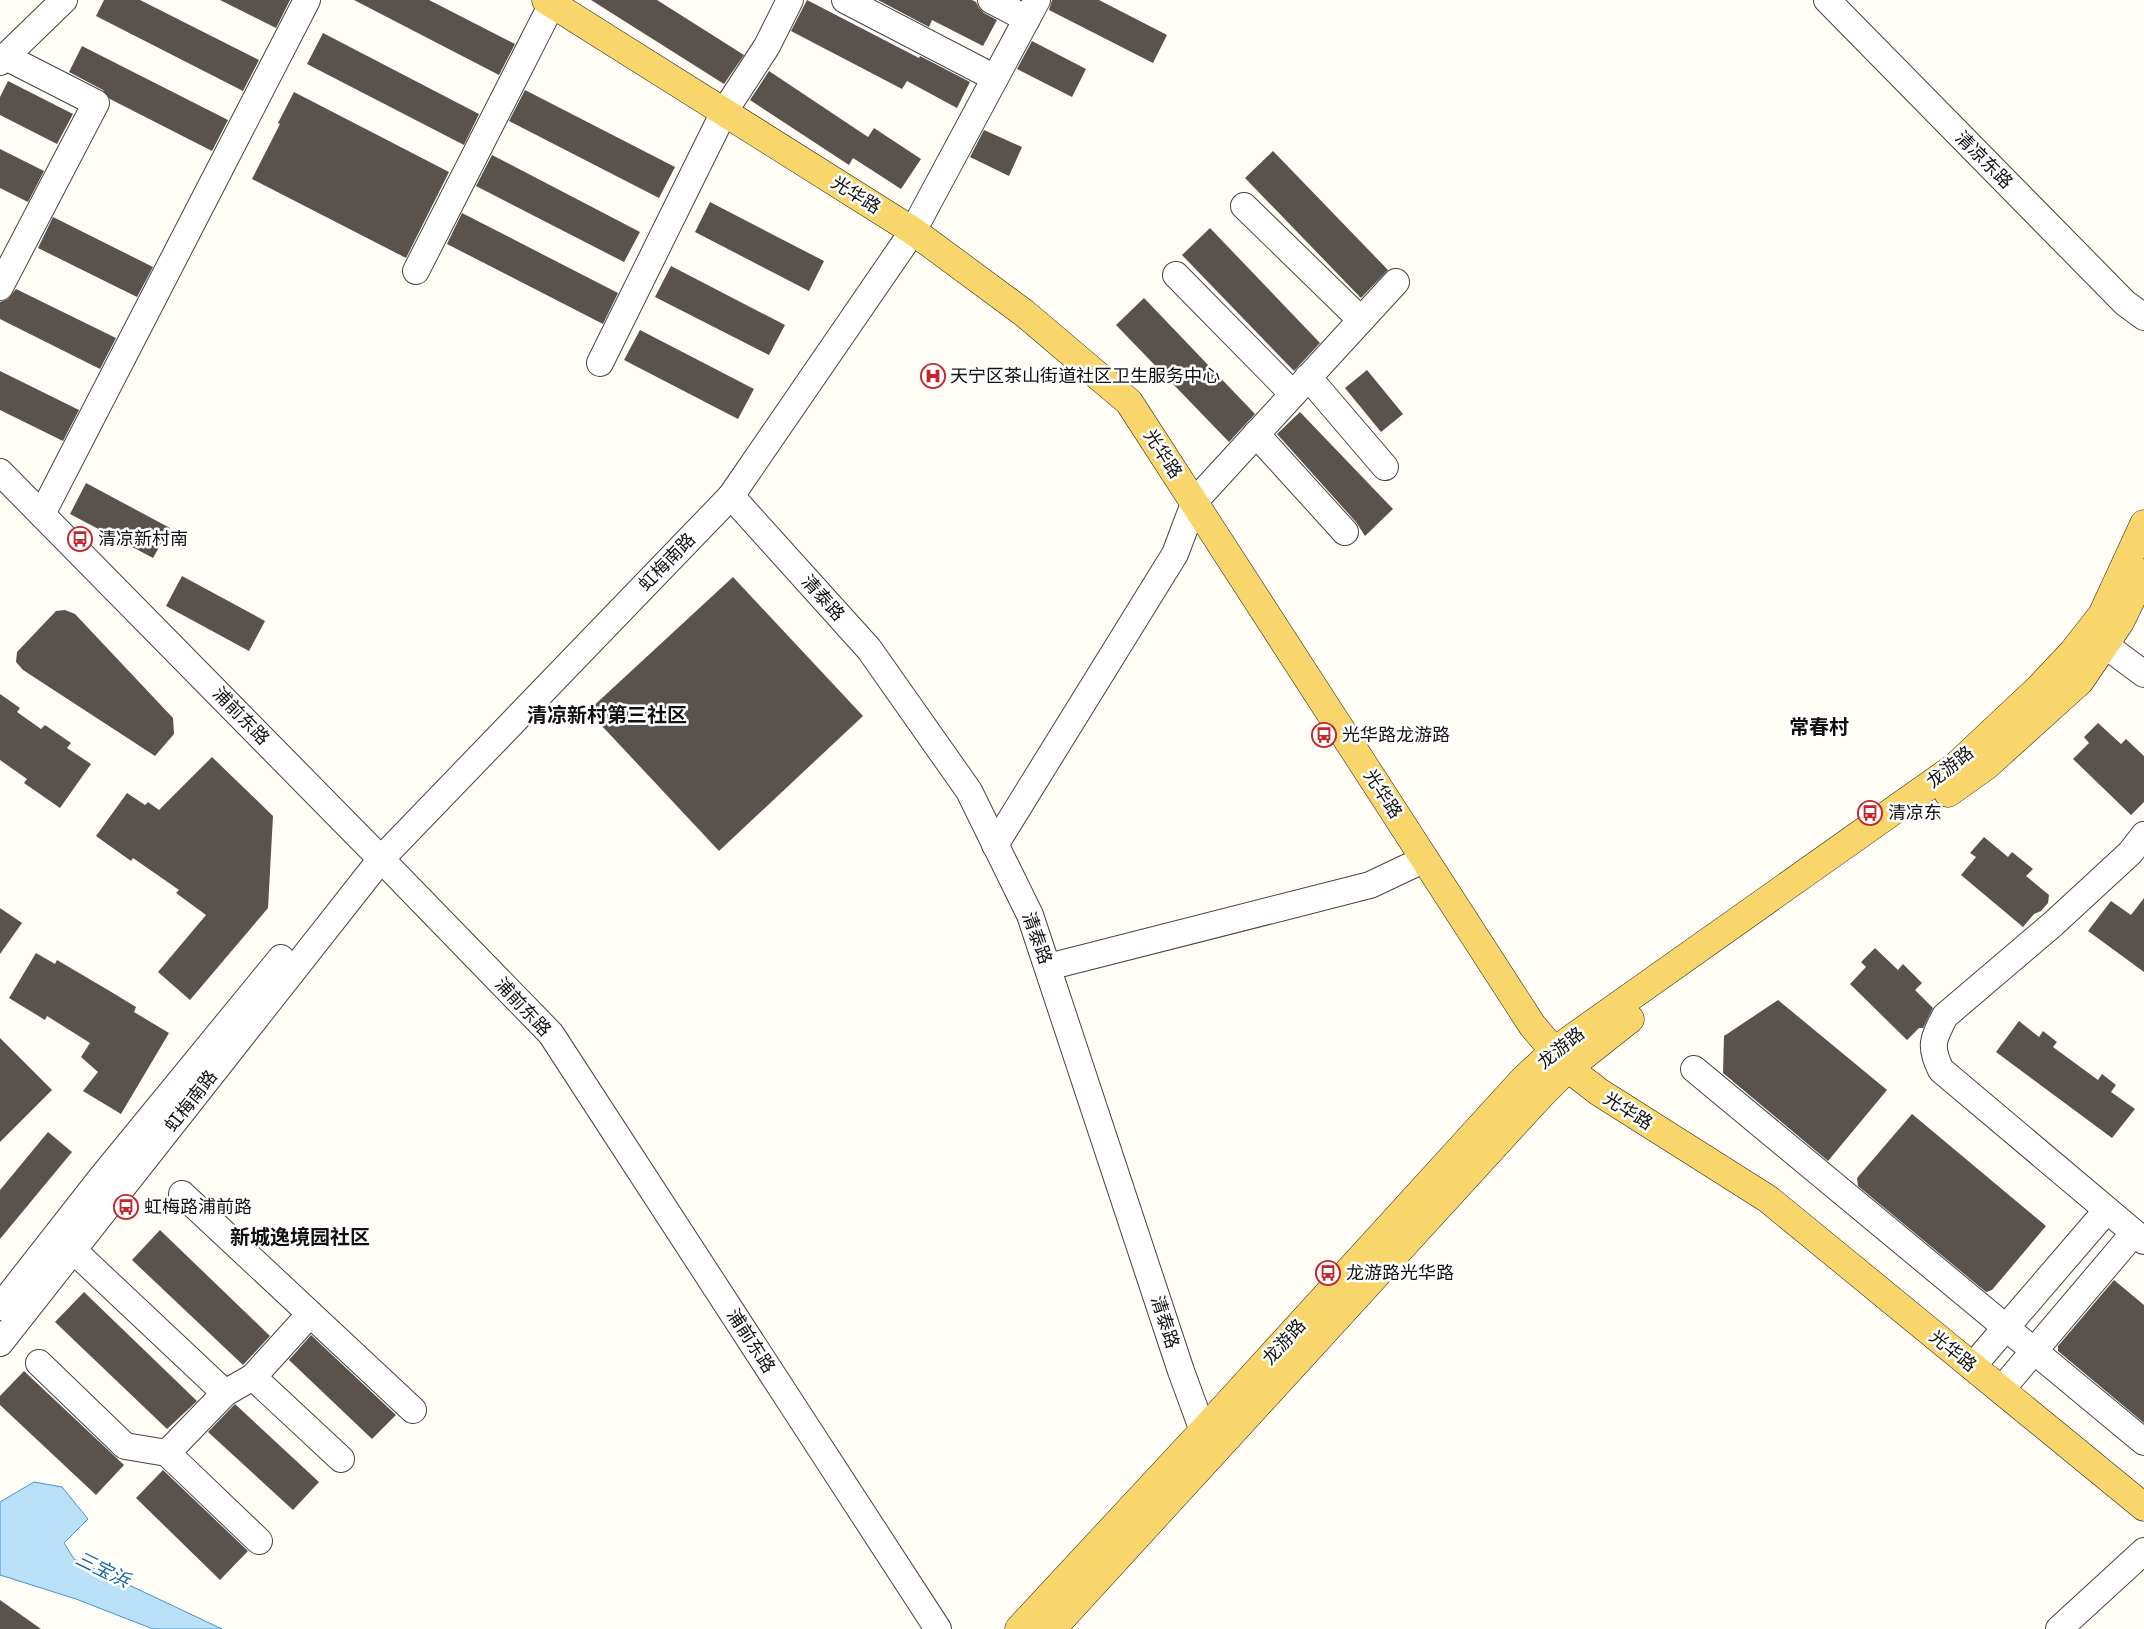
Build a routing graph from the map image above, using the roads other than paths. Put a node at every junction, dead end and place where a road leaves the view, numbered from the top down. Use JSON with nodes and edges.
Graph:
{"nodes":[{"id":1,"x":64,"y":0,"type":"edge"},
{"id":2,"x":307,"y":0,"type":"edge"},
{"id":3,"x":790,"y":0,"type":"edge"},
{"id":4,"x":845,"y":0,"type":"edge"},
{"id":5,"x":991,"y":0,"type":"edge"},
{"id":6,"x":1827,"y":0,"type":"edge"},
{"id":7,"x":551,"y":1,"type":"edge"},
{"id":8,"x":1032,"y":9,"type":"edge"},
{"id":9,"x":3,"y":60,"type":"edge"},
{"id":10,"x":995,"y":78,"type":"junction"},
{"id":11,"x":724,"y":112,"type":"junction"},
{"id":12,"x":1244,"y":206,"type":"dead end"},
{"id":13,"x":913,"y":231,"type":"junction"},
{"id":14,"x":416,"y":271,"type":"dead end"},
{"id":15,"x":1176,"y":275,"type":"dead end"},
{"id":16,"x":1396,"y":282,"type":"dead end"},
{"id":17,"x":0,"y":287,"type":"edge"},
{"id":18,"x":2144,"y":317,"type":"edge"},
{"id":19,"x":1361,"y":320,"type":"junction"},
{"id":20,"x":600,"y":363,"type":"dead end"},
{"id":21,"x":1301,"y":385,"type":"junction"},
{"id":22,"x":1256,"y":434,"type":"junction"},
{"id":23,"x":1385,"y":467,"type":"dead end"},
{"id":24,"x":0,"y":472,"type":"edge"},
{"id":25,"x":731,"y":496,"type":"junction"},
{"id":26,"x":1194,"y":501,"type":"junction"},
{"id":27,"x":42,"y":514,"type":"junction"},
{"id":28,"x":2144,"y":524,"type":"edge"},
{"id":29,"x":1345,"y":532,"type":"dead end"},
{"id":30,"x":2144,"y":574,"type":"edge"},
{"id":31,"x":2105,"y":645,"type":"junction"},
{"id":32,"x":2144,"y":674,"type":"edge"},
{"id":33,"x":2144,"y":835,"type":"edge"},
{"id":34,"x":995,"y":845,"type":"junction"},
{"id":35,"x":381,"y":859,"type":"junction"},
{"id":36,"x":1425,"y":859,"type":"junction"},
{"id":37,"x":1048,"y":967,"type":"junction"},
{"id":38,"x":1561,"y":1059,"type":"junction"},
{"id":39,"x":1694,"y":1069,"type":"dead end"},
{"id":40,"x":182,"y":1194,"type":"dead end"},
{"id":41,"x":2107,"y":1210,"type":"junction"},
{"id":42,"x":2139,"y":1237,"type":"edge"},
{"id":43,"x":73,"y":1250,"type":"junction"},
{"id":44,"x":0,"y":1307,"type":"edge"},
{"id":45,"x":310,"y":1314,"type":"junction"},
{"id":46,"x":2006,"y":1328,"type":"junction"},
{"id":47,"x":0,"y":1343,"type":"edge"},
{"id":48,"x":2034,"y":1351,"type":"junction"},
{"id":49,"x":39,"y":1363,"type":"dead end"},
{"id":50,"x":1972,"y":1367,"type":"junction"},
{"id":51,"x":253,"y":1377,"type":"junction"},
{"id":52,"x":2001,"y":1390,"type":"junction"},
{"id":53,"x":225,"y":1393,"type":"junction"},
{"id":54,"x":413,"y":1410,"type":"dead end"},
{"id":55,"x":1211,"y":1439,"type":"junction"},
{"id":56,"x":2144,"y":1442,"type":"edge"},
{"id":57,"x":166,"y":1453,"type":"junction"},
{"id":58,"x":341,"y":1459,"type":"dead end"},
{"id":59,"x":2144,"y":1507,"type":"edge"},
{"id":60,"x":259,"y":1542,"type":"dead end"},
{"id":61,"x":2144,"y":1550,"type":"edge"},
{"id":62,"x":938,"y":1629,"type":"edge"},
{"id":63,"x":1019,"y":1629,"type":"edge"},
{"id":64,"x":1052,"y":1629,"type":"edge"},
{"id":65,"x":2059,"y":1629,"type":"edge"}],
"edges":[{"from":1,"to":9,"type":"street"},
{"from":2,"to":27,"type":"street"},
{"from":3,"to":11,"type":"street"},
{"from":4,"to":10,"type":"street"},
{"from":5,"to":8,"type":"street"},
{"from":6,"to":18,"type":"street","name":"清凉东路"},
{"from":7,"to":11,"type":"main road","name":"光华路"},
{"from":7,"to":14,"type":"street"},
{"from":8,"to":10,"type":"street","name":"虹梅南路"},
{"from":9,"to":17,"type":"street"},
{"from":10,"to":13,"type":"street","name":"虹梅南路"},
{"from":11,"to":13,"type":"main road","name":"光华路"},
{"from":11,"to":20,"type":"street"},
{"from":12,"to":19,"type":"street"},
{"from":13,"to":25,"type":"street","name":"虹梅南路"},
{"from":13,"to":26,"type":"main road","name":"光华路"},
{"from":15,"to":21,"type":"street"},
{"from":16,"to":19,"type":"street"},
{"from":19,"to":21,"type":"street"},
{"from":21,"to":22,"type":"street"},
{"from":21,"to":23,"type":"street"},
{"from":22,"to":26,"type":"street"},
{"from":22,"to":29,"type":"street"},
{"from":24,"to":27,"type":"street","name":"浦前东路"},
{"from":25,"to":34,"type":"street","name":"清泰路"},
{"from":25,"to":35,"type":"street","name":"虹梅南路"},
{"from":26,"to":34,"type":"street"},
{"from":26,"to":36,"type":"main road","name":"光华路"},
{"from":27,"to":35,"type":"street","name":"浦前东路"},
{"from":28,"to":38,"type":"main road","name":"龙游路"},
{"from":30,"to":31,"type":"main road","name":"龙游路"},
{"from":31,"to":32,"type":"street"},
{"from":31,"to":38,"type":"main road","name":"龙游路"},
{"from":33,"to":41,"type":"street"},
{"from":34,"to":37,"type":"street","name":"清泰路"},
{"from":35,"to":43,"type":"street","name":"虹梅南路"},
{"from":35,"to":44,"type":"street","name":"虹梅南路"},
{"from":35,"to":62,"type":"street","name":"浦前东路"},
{"from":36,"to":37,"type":"street"},
{"from":36,"to":38,"type":"main road","name":"光华路"},
{"from":37,"to":55,"type":"street","name":"清泰路"},
{"from":38,"to":50,"type":"main road","name":"光华路"},
{"from":38,"to":55,"type":"main road","name":"龙游路"},
{"from":39,"to":46,"type":"street"},
{"from":40,"to":45,"type":"street"},
{"from":41,"to":42,"type":"street"},
{"from":41,"to":46,"type":"street"},
{"from":42,"to":48,"type":"street"},
{"from":43,"to":47,"type":"street","name":"虹梅南路"},
{"from":43,"to":53,"type":"street"},
{"from":45,"to":51,"type":"street"},
{"from":45,"to":54,"type":"street"},
{"from":46,"to":48,"type":"street"},
{"from":46,"to":50,"type":"street"},
{"from":48,"to":52,"type":"street"},
{"from":48,"to":56,"type":"street"},
{"from":49,"to":57,"type":"street"},
{"from":50,"to":52,"type":"main road","name":"光华路"},
{"from":51,"to":53,"type":"street"},
{"from":51,"to":58,"type":"street"},
{"from":52,"to":59,"type":"main road","name":"光华路"},
{"from":53,"to":57,"type":"street"},
{"from":55,"to":63,"type":"main road","name":"龙游路"},
{"from":55,"to":64,"type":"main road","name":"龙游路"},
{"from":57,"to":60,"type":"street"},
{"from":61,"to":65,"type":"street"}]}
